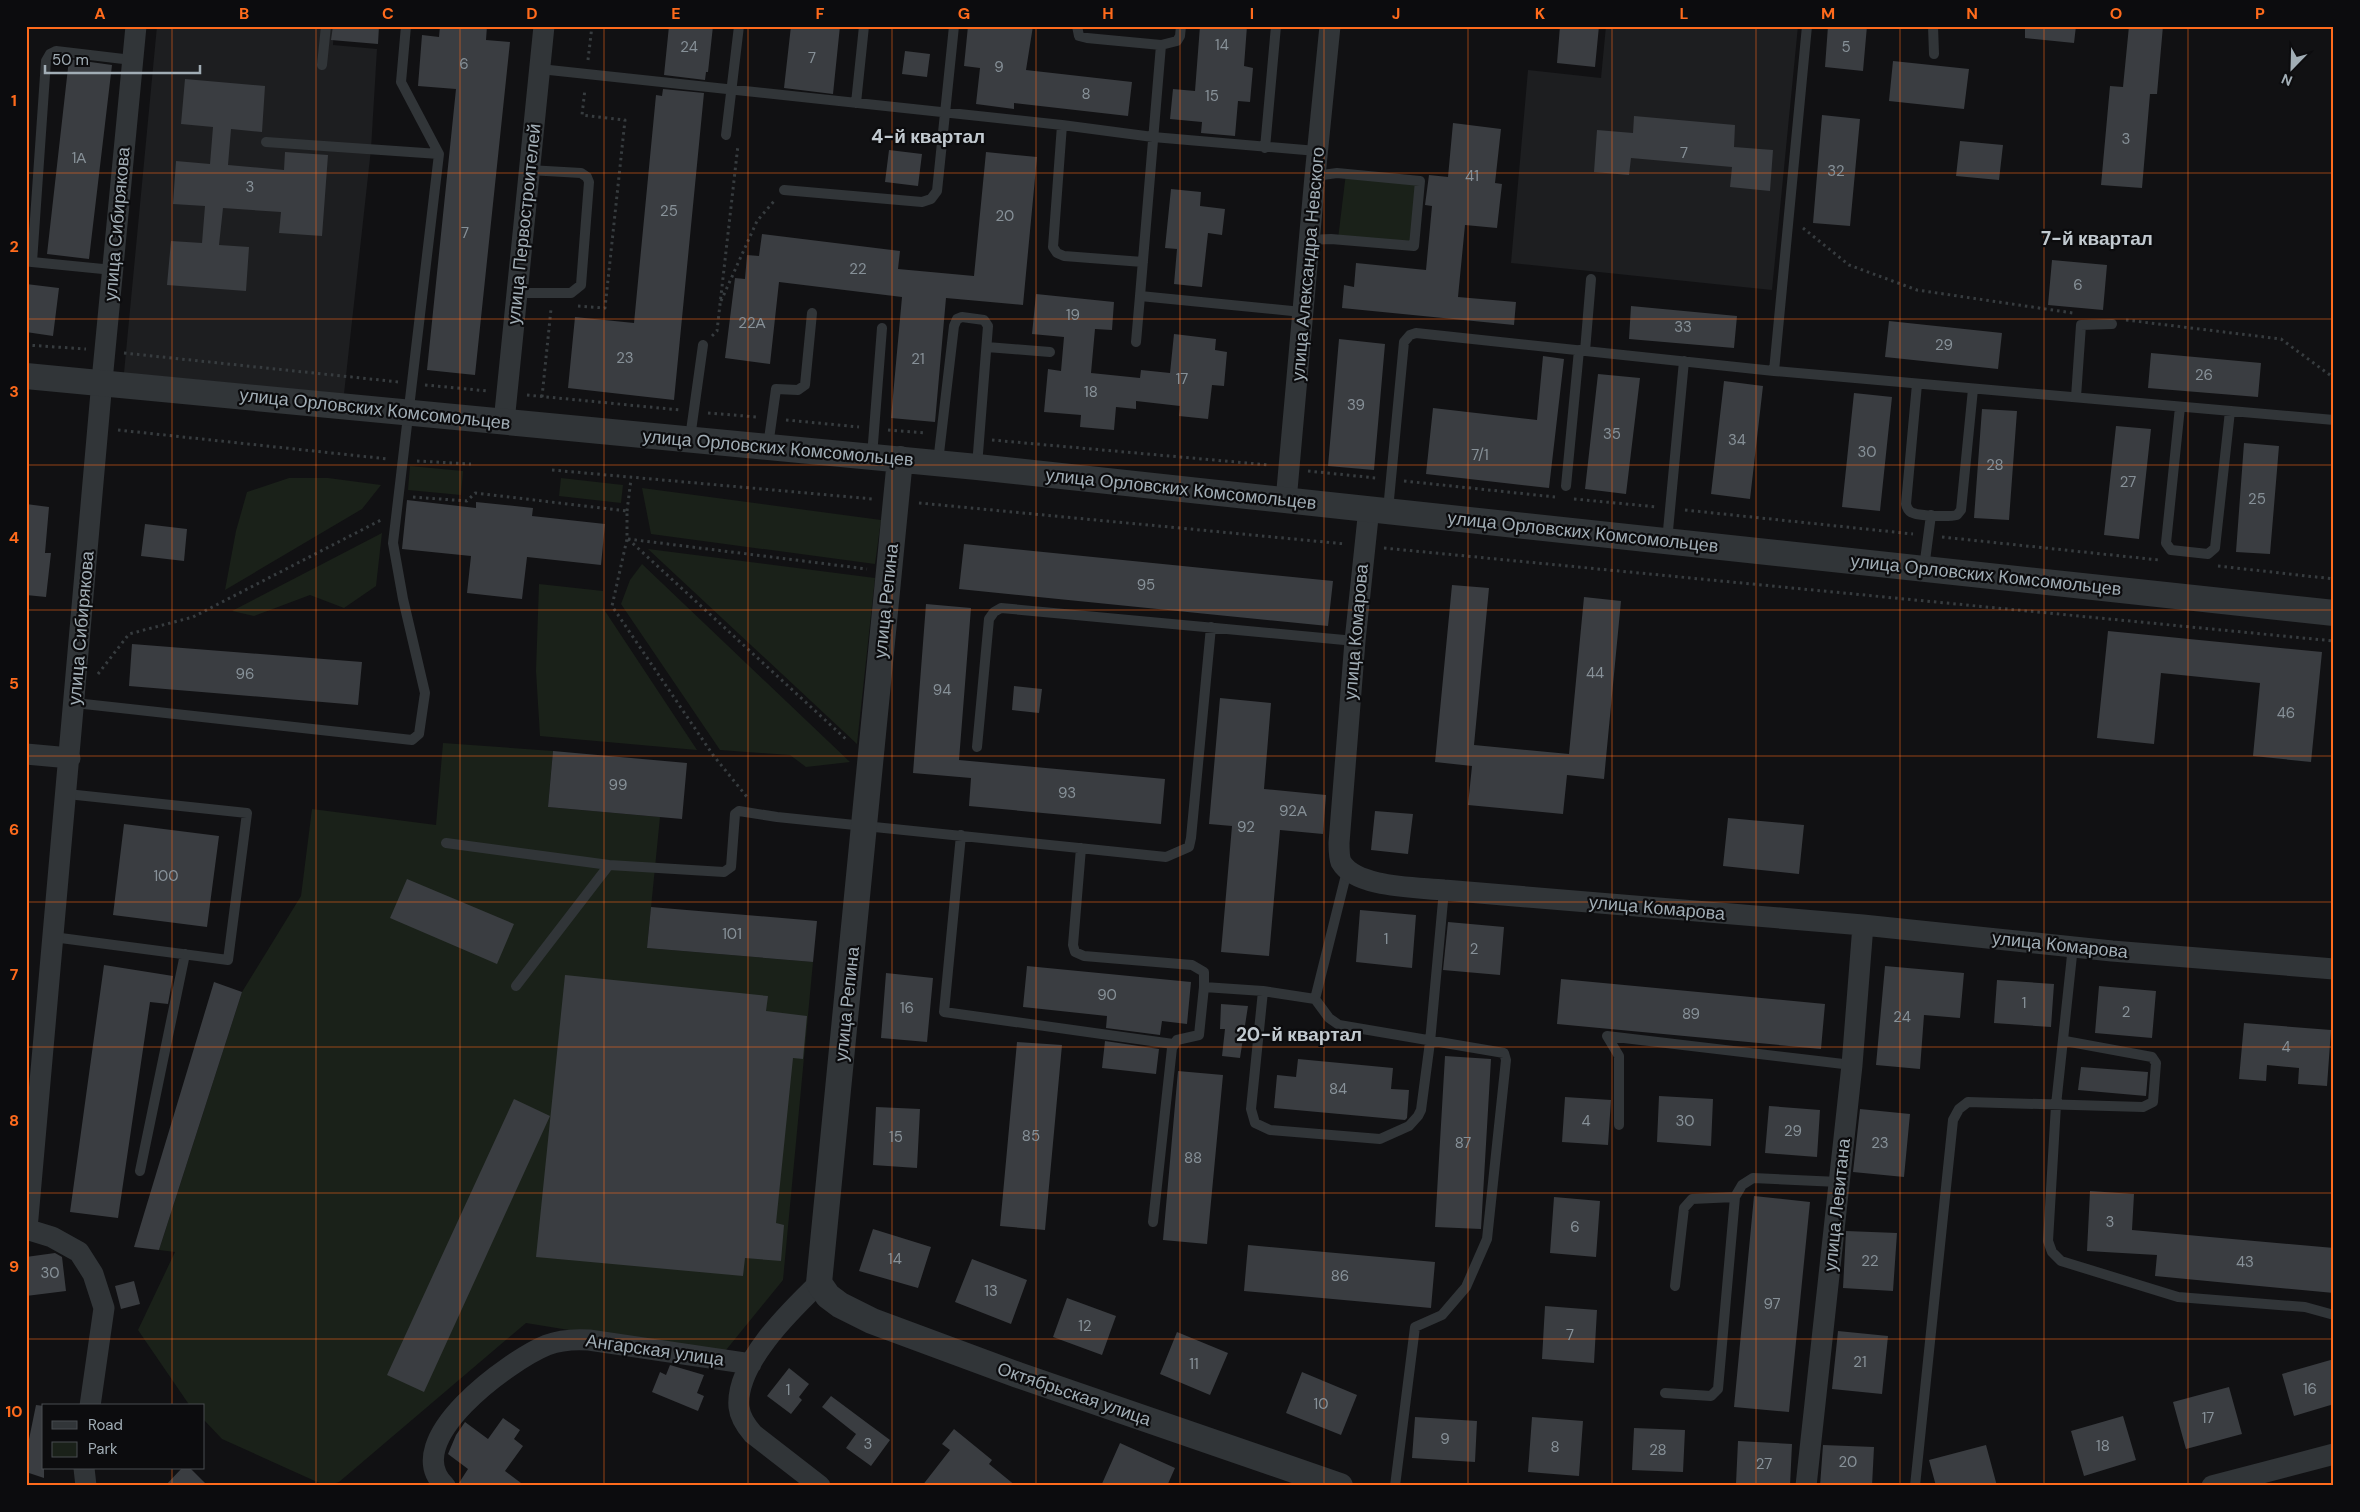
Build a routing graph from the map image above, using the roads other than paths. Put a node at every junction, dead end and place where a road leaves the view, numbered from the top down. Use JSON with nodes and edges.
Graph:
{"nodes":[{"id":1,"x":136,"y":26,"type":"edge"},
{"id":2,"x":326,"y":26,"type":"edge"},
{"id":3,"x":406,"y":26,"type":"edge"},
{"id":4,"x":544,"y":26,"type":"edge"},
{"id":5,"x":739,"y":26,"type":"edge"},
{"id":6,"x":864,"y":26,"type":"edge"},
{"id":7,"x":954,"y":26,"type":"edge"},
{"id":8,"x":1077,"y":26,"type":"edge"},
{"id":9,"x":1181,"y":26,"type":"edge"},
{"id":10,"x":1276,"y":26,"type":"edge"},
{"id":11,"x":1330,"y":26,"type":"edge"},
{"id":12,"x":1808,"y":26,"type":"edge"},
{"id":13,"x":1933,"y":26,"type":"edge"},
{"id":14,"x":1161,"y":45,"type":"junction"},
{"id":15,"x":1934,"y":54,"type":"dead end"},
{"id":16,"x":132,"y":60,"type":"junction"},
{"id":17,"x":322,"y":64,"type":"dead end"},
{"id":18,"x":540,"y":69,"type":"junction"},
{"id":19,"x":732,"y":90,"type":"junction"},
{"id":20,"x":856,"y":103,"type":"junction"},
{"id":21,"x":945,"y":112,"type":"junction"},
{"id":22,"x":1062,"y":125,"type":"junction"},
{"id":23,"x":726,"y":135,"type":"road end"},
{"id":24,"x":1153,"y":137,"type":"junction"},
{"id":25,"x":266,"y":142,"type":"dead end"},
{"id":26,"x":1265,"y":148,"type":"junction"},
{"id":27,"x":1317,"y":151,"type":"junction"},
{"id":28,"x":439,"y":154,"type":"junction"},
{"id":29,"x":529,"y":170,"type":"junction"},
{"id":30,"x":1315,"y":176,"type":"junction"},
{"id":31,"x":784,"y":190,"type":"road end"},
{"id":32,"x":1309,"y":240,"type":"junction"},
{"id":33,"x":29,"y":262,"type":"edge"},
{"id":34,"x":1143,"y":262,"type":"junction"},
{"id":35,"x":113,"y":270,"type":"junction"},
{"id":36,"x":1591,"y":279,"type":"dead end"},
{"id":37,"x":517,"y":294,"type":"junction"},
{"id":38,"x":1140,"y":296,"type":"junction"},
{"id":39,"x":1302,"y":312,"type":"junction"},
{"id":40,"x":812,"y":313,"type":"dead end"},
{"id":41,"x":2112,"y":324,"type":"dead end"},
{"id":42,"x":882,"y":328,"type":"dead end"},
{"id":43,"x":1136,"y":342,"type":"dead end"},
{"id":44,"x":703,"y":345,"type":"road end"},
{"id":45,"x":987,"y":347,"type":"junction"},
{"id":46,"x":1582,"y":350,"type":"junction"},
{"id":47,"x":1050,"y":352,"type":"dead end"},
{"id":48,"x":1684,"y":361,"type":"junction"},
{"id":49,"x":1774,"y":371,"type":"junction"},
{"id":50,"x":26,"y":376,"type":"edge"},
{"id":51,"x":102,"y":381,"type":"junction"},
{"id":52,"x":1917,"y":384,"type":"junction"},
{"id":53,"x":1973,"y":389,"type":"junction"},
{"id":54,"x":2076,"y":398,"type":"junction"},
{"id":55,"x":2180,"y":407,"type":"junction"},
{"id":56,"x":2230,"y":411,"type":"junction"},
{"id":57,"x":408,"y":413,"type":"junction"},
{"id":58,"x":2334,"y":420,"type":"edge"},
{"id":59,"x":504,"y":422,"type":"junction"},
{"id":60,"x":690,"y":440,"type":"junction"},
{"id":61,"x":768,"y":447,"type":"junction"},
{"id":62,"x":872,"y":457,"type":"junction"},
{"id":63,"x":900,"y":459,"type":"junction"},
{"id":64,"x":938,"y":463,"type":"junction"},
{"id":65,"x":977,"y":467,"type":"junction"},
{"id":66,"x":1566,"y":486,"type":"dead end"},
{"id":67,"x":1286,"y":501,"type":"junction"},
{"id":68,"x":1379,"y":509,"type":"junction"},
{"id":69,"x":1930,"y":515,"type":"junction"},
{"id":70,"x":1667,"y":541,"type":"junction"},
{"id":71,"x":1924,"y":569,"type":"junction"},
{"id":72,"x":2334,"y":613,"type":"edge"},
{"id":73,"x":1211,"y":628,"type":"junction"},
{"id":74,"x":1355,"y":641,"type":"junction"},
{"id":75,"x":75,"y":703,"type":"junction"},
{"id":76,"x":977,"y":747,"type":"dead end"},
{"id":77,"x":26,"y":754,"type":"edge"},
{"id":78,"x":70,"y":758,"type":"junction"},
{"id":79,"x":67,"y":794,"type":"junction"},
{"id":80,"x":864,"y":826,"type":"junction"},
{"id":81,"x":961,"y":835,"type":"junction"},
{"id":82,"x":446,"y":842,"type":"dead end"},
{"id":83,"x":1081,"y":848,"type":"junction"},
{"id":84,"x":608,"y":865,"type":"junction"},
{"id":85,"x":1347,"y":871,"type":"junction"},
{"id":86,"x":1444,"y":890,"type":"junction"},
{"id":87,"x":1863,"y":925,"type":"junction"},
{"id":88,"x":53,"y":937,"type":"junction"},
{"id":89,"x":2073,"y":946,"type":"junction"},
{"id":90,"x":185,"y":954,"type":"junction"},
{"id":91,"x":2334,"y":969,"type":"edge"},
{"id":92,"x":516,"y":986,"type":"dead end"},
{"id":93,"x":1204,"y":987,"type":"junction"},
{"id":94,"x":1263,"y":992,"type":"junction"},
{"id":95,"x":1315,"y":999,"type":"junction"},
{"id":96,"x":2065,"y":1040,"type":"junction"},
{"id":97,"x":1430,"y":1042,"type":"junction"},
{"id":98,"x":1173,"y":1044,"type":"junction"},
{"id":99,"x":1852,"y":1065,"type":"junction"},
{"id":100,"x":2056,"y":1105,"type":"junction"},
{"id":101,"x":1619,"y":1125,"type":"dead end"},
{"id":102,"x":140,"y":1171,"type":"dead end"},
{"id":103,"x":1839,"y":1182,"type":"junction"},
{"id":104,"x":1735,"y":1197,"type":"junction"},
{"id":105,"x":1153,"y":1222,"type":"dead end"},
{"id":106,"x":27,"y":1229,"type":"edge"},
{"id":107,"x":819,"y":1284,"type":"junction"},
{"id":108,"x":1675,"y":1286,"type":"dead end"},
{"id":109,"x":2334,"y":1315,"type":"edge"},
{"id":110,"x":751,"y":1364,"type":"junction"},
{"id":111,"x":1665,"y":1393,"type":"dead end"},
{"id":112,"x":90,"y":1404,"type":"edge"},
{"id":113,"x":2334,"y":1454,"type":"edge"},
{"id":114,"x":84,"y":1470,"type":"edge"},
{"id":115,"x":86,"y":1486,"type":"edge"},
{"id":116,"x":445,"y":1486,"type":"edge"},
{"id":117,"x":820,"y":1486,"type":"edge"},
{"id":118,"x":1340,"y":1486,"type":"edge"},
{"id":119,"x":1395,"y":1486,"type":"edge"},
{"id":120,"x":1806,"y":1486,"type":"edge"},
{"id":121,"x":1915,"y":1486,"type":"edge"},
{"id":122,"x":2212,"y":1486,"type":"edge"}],
"edges":[{"from":1,"to":16,"type":"street","name":"улица Сибирякова"},
{"from":2,"to":17,"type":"lane"},
{"from":3,"to":28,"type":"lane"},
{"from":4,"to":18,"type":"street","name":"улица Первостроителей"},
{"from":5,"to":19,"type":"lane"},
{"from":6,"to":20,"type":"lane"},
{"from":7,"to":21,"type":"lane"},
{"from":8,"to":14,"type":"lane"},
{"from":9,"to":14,"type":"lane"},
{"from":10,"to":26,"type":"lane"},
{"from":11,"to":27,"type":"street","name":"улица Александра Невского"},
{"from":12,"to":49,"type":"lane"},
{"from":13,"to":15,"type":"lane"},
{"from":14,"to":24,"type":"lane"},
{"from":16,"to":33,"type":"lane"},
{"from":16,"to":35,"type":"street","name":"улица Сибирякова"},
{"from":18,"to":19,"type":"lane"},
{"from":18,"to":29,"type":"street","name":"улица Первостроителей"},
{"from":19,"to":20,"type":"lane"},
{"from":19,"to":23,"type":"lane"},
{"from":20,"to":21,"type":"lane"},
{"from":21,"to":22,"type":"lane"},
{"from":21,"to":31,"type":"lane"},
{"from":22,"to":24,"type":"lane"},
{"from":22,"to":34,"type":"lane"},
{"from":24,"to":26,"type":"lane"},
{"from":24,"to":34,"type":"lane"},
{"from":25,"to":28,"type":"lane"},
{"from":26,"to":27,"type":"lane"},
{"from":27,"to":30,"type":"street","name":"улица Александра Невского"},
{"from":28,"to":57,"type":"lane"},
{"from":29,"to":37,"type":"street","name":"улица Первостроителей"},
{"from":29,"to":37,"type":"lane"},
{"from":30,"to":32,"type":"street","name":"улица Александра Невского"},
{"from":30,"to":32,"type":"lane"},
{"from":32,"to":39,"type":"street","name":"улица Александра Невского"},
{"from":33,"to":35,"type":"lane"},
{"from":34,"to":38,"type":"lane"},
{"from":35,"to":51,"type":"street","name":"улица Сибирякова"},
{"from":36,"to":46,"type":"lane"},
{"from":37,"to":59,"type":"street","name":"улица Первостроителей"},
{"from":38,"to":39,"type":"lane"},
{"from":38,"to":43,"type":"lane"},
{"from":39,"to":67,"type":"street","name":"улица Александра Невского"},
{"from":40,"to":61,"type":"lane"},
{"from":41,"to":54,"type":"lane"},
{"from":42,"to":62,"type":"lane"},
{"from":44,"to":60,"type":"lane"},
{"from":45,"to":47,"type":"lane"},
{"from":45,"to":64,"type":"lane"},
{"from":45,"to":65,"type":"lane"},
{"from":46,"to":48,"type":"lane"},
{"from":46,"to":66,"type":"lane"},
{"from":46,"to":68,"type":"lane"},
{"from":48,"to":49,"type":"lane"},
{"from":48,"to":70,"type":"lane"},
{"from":49,"to":52,"type":"lane"},
{"from":50,"to":51,"type":"street","name":"улица Орловских Комсомольцев"},
{"from":51,"to":57,"type":"street","name":"улица Орловских Комсомольцев"},
{"from":51,"to":75,"type":"street","name":"улица Сибирякова"},
{"from":52,"to":53,"type":"lane"},
{"from":52,"to":69,"type":"lane"},
{"from":53,"to":54,"type":"lane"},
{"from":53,"to":69,"type":"lane"},
{"from":54,"to":55,"type":"lane"},
{"from":55,"to":56,"type":"lane"},
{"from":55,"to":56,"type":"lane"},
{"from":56,"to":58,"type":"lane"},
{"from":57,"to":59,"type":"street","name":"улица Орловских Комсомольцев"},
{"from":57,"to":75,"type":"lane"},
{"from":59,"to":60,"type":"street","name":"улица Орловских Комсомольцев"},
{"from":60,"to":61,"type":"street","name":"улица Орловских Комсомольцев"},
{"from":61,"to":62,"type":"street","name":"улица Орловских Комсомольцев"},
{"from":62,"to":63,"type":"street","name":"улица Орловских Комсомольцев"},
{"from":63,"to":64,"type":"street","name":"улица Орловских Комсомольцев"},
{"from":63,"to":80,"type":"street","name":"улица Репина"},
{"from":64,"to":65,"type":"street","name":"улица Орловских Комсомольцев"},
{"from":65,"to":67,"type":"street","name":"улица Орловских Комсомольцев"},
{"from":67,"to":68,"type":"street","name":"улица Орловских Комсомольцев"},
{"from":68,"to":70,"type":"street","name":"улица Орловских Комсомольцев"},
{"from":68,"to":74,"type":"street","name":"улица Комарова"},
{"from":69,"to":71,"type":"lane"},
{"from":70,"to":71,"type":"street","name":"улица Орловских Комсомольцев"},
{"from":71,"to":72,"type":"street","name":"улица Орловских Комсомольцев"},
{"from":73,"to":74,"type":"lane"},
{"from":73,"to":76,"type":"lane"},
{"from":73,"to":83,"type":"lane"},
{"from":74,"to":85,"type":"street","name":"улица Комарова"},
{"from":75,"to":78,"type":"street","name":"улица Сибирякова"},
{"from":77,"to":78,"type":"street"},
{"from":78,"to":79,"type":"street","name":"улица Сибирякова"},
{"from":79,"to":88,"type":"street","name":"улица Сибирякова"},
{"from":79,"to":90,"type":"lane"},
{"from":80,"to":81,"type":"lane"},
{"from":80,"to":84,"type":"lane"},
{"from":80,"to":107,"type":"street","name":"улица Репина"},
{"from":81,"to":83,"type":"lane"},
{"from":81,"to":98,"type":"lane"},
{"from":82,"to":84,"type":"lane"},
{"from":83,"to":93,"type":"lane"},
{"from":84,"to":92,"type":"lane"},
{"from":85,"to":86,"type":"street","name":"улица Комарова"},
{"from":85,"to":95,"type":"lane"},
{"from":86,"to":87,"type":"street","name":"улица Комарова"},
{"from":86,"to":97,"type":"lane"},
{"from":87,"to":89,"type":"street","name":"улица Комарова"},
{"from":87,"to":99,"type":"street","name":"улица Левитана"},
{"from":88,"to":90,"type":"lane"},
{"from":88,"to":106,"type":"street","name":"улица Сибирякова"},
{"from":89,"to":91,"type":"street","name":"улица Комарова"},
{"from":89,"to":96,"type":"lane"},
{"from":90,"to":102,"type":"lane"},
{"from":93,"to":94,"type":"lane"},
{"from":93,"to":98,"type":"lane"},
{"from":94,"to":95,"type":"lane"},
{"from":94,"to":97,"type":"lane"},
{"from":95,"to":97,"type":"lane"},
{"from":96,"to":100,"type":"lane"},
{"from":96,"to":100,"type":"lane"},
{"from":97,"to":119,"type":"lane"},
{"from":98,"to":105,"type":"lane"},
{"from":99,"to":101,"type":"lane"},
{"from":99,"to":103,"type":"street","name":"улица Левитана"},
{"from":100,"to":109,"type":"lane"},
{"from":100,"to":121,"type":"lane"},
{"from":103,"to":104,"type":"lane"},
{"from":103,"to":120,"type":"street","name":"улица Левитана"},
{"from":104,"to":108,"type":"lane"},
{"from":104,"to":111,"type":"lane"},
{"from":106,"to":112,"type":"street"},
{"from":107,"to":110,"type":"street"},
{"from":107,"to":118,"type":"street","name":"Октябрьская улица"},
{"from":110,"to":116,"type":"street","name":"Ангарская улица"},
{"from":110,"to":117,"type":"street"},
{"from":113,"to":122,"type":"street"},
{"from":114,"to":115,"type":"street"}]}
